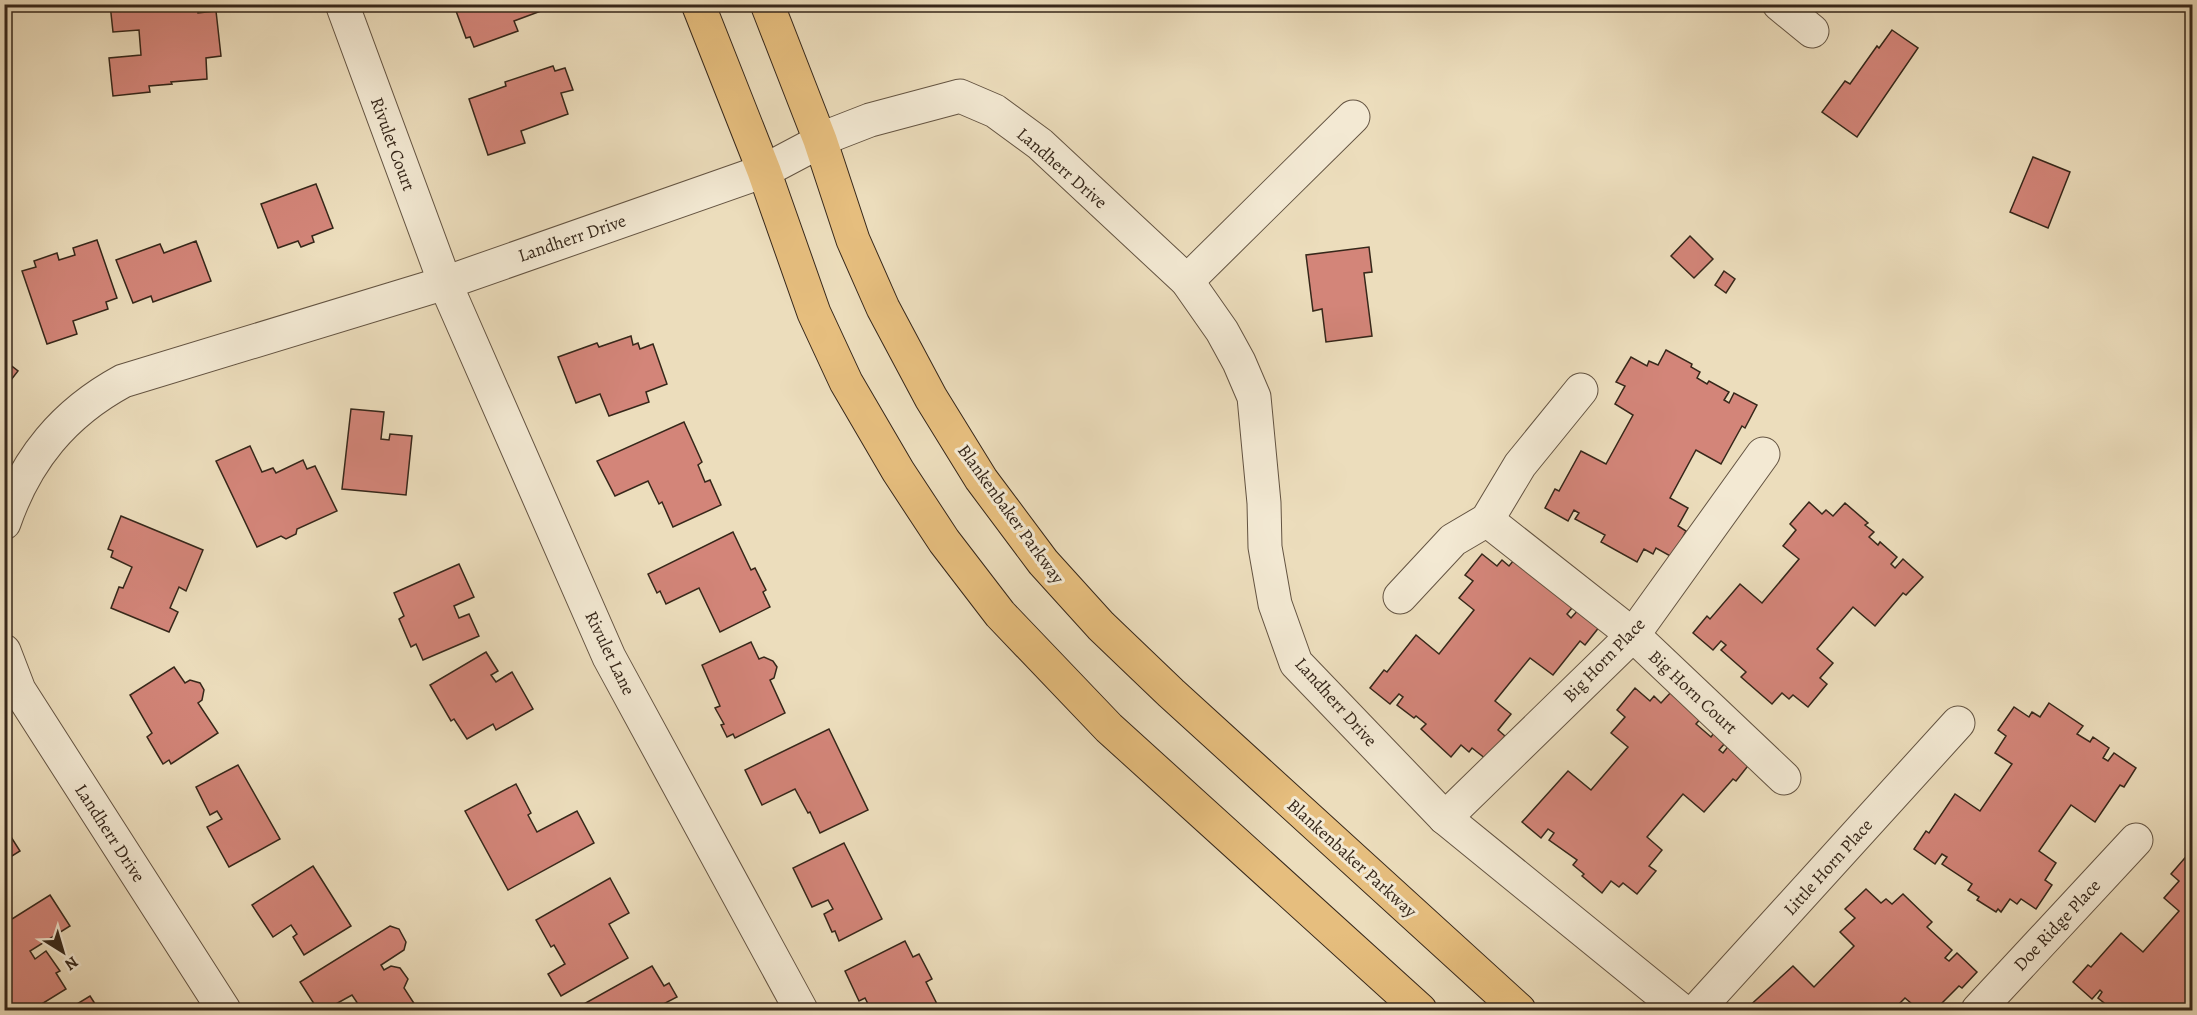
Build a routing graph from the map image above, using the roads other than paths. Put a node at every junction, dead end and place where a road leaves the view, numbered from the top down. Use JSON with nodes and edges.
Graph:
{"nodes":[{"id":1,"x":342,"y":4,"type":"edge"},
{"id":2,"x":698,"y":4,"type":"edge"},
{"id":3,"x":767,"y":4,"type":"edge"},
{"id":4,"x":1779,"y":4,"type":"edge"},
{"id":5,"x":1812,"y":32,"type":"dead end"},
{"id":6,"x":1353,"y":117,"type":"dead end"},
{"id":7,"x":820,"y":140,"type":"junction"},
{"id":8,"x":764,"y":171,"type":"junction"},
{"id":9,"x":1187,"y":282,"type":"junction"},
{"id":10,"x":445,"y":283,"type":"junction"},
{"id":11,"x":1581,"y":390,"type":"dead end"},
{"id":12,"x":1763,"y":454,"type":"dead end"},
{"id":13,"x":1487,"y":520,"type":"junction"},
{"id":14,"x":4,"y":522,"type":"edge"},
{"id":15,"x":1400,"y":597,"type":"dead end"},
{"id":16,"x":1633,"y":635,"type":"junction"},
{"id":17,"x":4,"y":651,"type":"edge"},
{"id":18,"x":1958,"y":723,"type":"dead end"},
{"id":19,"x":1784,"y":778,"type":"dead end"},
{"id":20,"x":1445,"y":818,"type":"junction"},
{"id":21,"x":2136,"y":840,"type":"dead end"},
{"id":22,"x":224,"y":1011,"type":"edge"},
{"id":23,"x":801,"y":1011,"type":"edge"},
{"id":24,"x":1420,"y":1011,"type":"edge"},
{"id":25,"x":1519,"y":1011,"type":"edge"},
{"id":26,"x":1681,"y":1011,"type":"edge"},
{"id":27,"x":1697,"y":1011,"type":"edge"},
{"id":28,"x":1978,"y":1011,"type":"edge"}],
"edges":[{"from":1,"to":10,"type":"street","name":"Rivulet Court"},
{"from":2,"to":8,"type":"main road"},
{"from":3,"to":7,"type":"main road","name":"Blankenbaker Parkway"},
{"from":4,"to":5,"type":"street"},
{"from":6,"to":9,"type":"street"},
{"from":7,"to":8,"type":"street","name":"Landherr Drive"},
{"from":7,"to":9,"type":"street","name":"Landherr Drive"},
{"from":7,"to":25,"type":"main road","name":"Blankenbaker Parkway"},
{"from":8,"to":10,"type":"street","name":"Landherr Drive"},
{"from":8,"to":24,"type":"main road"},
{"from":9,"to":20,"type":"street","name":"Landherr Drive"},
{"from":10,"to":14,"type":"street","name":"Landherr Drive"},
{"from":10,"to":23,"type":"street","name":"Rivulet Lane"},
{"from":11,"to":13,"type":"street"},
{"from":12,"to":16,"type":"street","name":"Big Horn Place"},
{"from":13,"to":15,"type":"street"},
{"from":13,"to":16,"type":"street","name":"Big Horn Court"},
{"from":16,"to":19,"type":"street","name":"Big Horn Court"},
{"from":16,"to":20,"type":"street","name":"Big Horn Place"},
{"from":17,"to":22,"type":"street","name":"Landherr Drive"},
{"from":18,"to":27,"type":"street","name":"Little Horn Place"},
{"from":20,"to":26,"type":"street","name":"Landherr Drive"},
{"from":21,"to":28,"type":"street","name":"Doe Ridge Place"}]}
